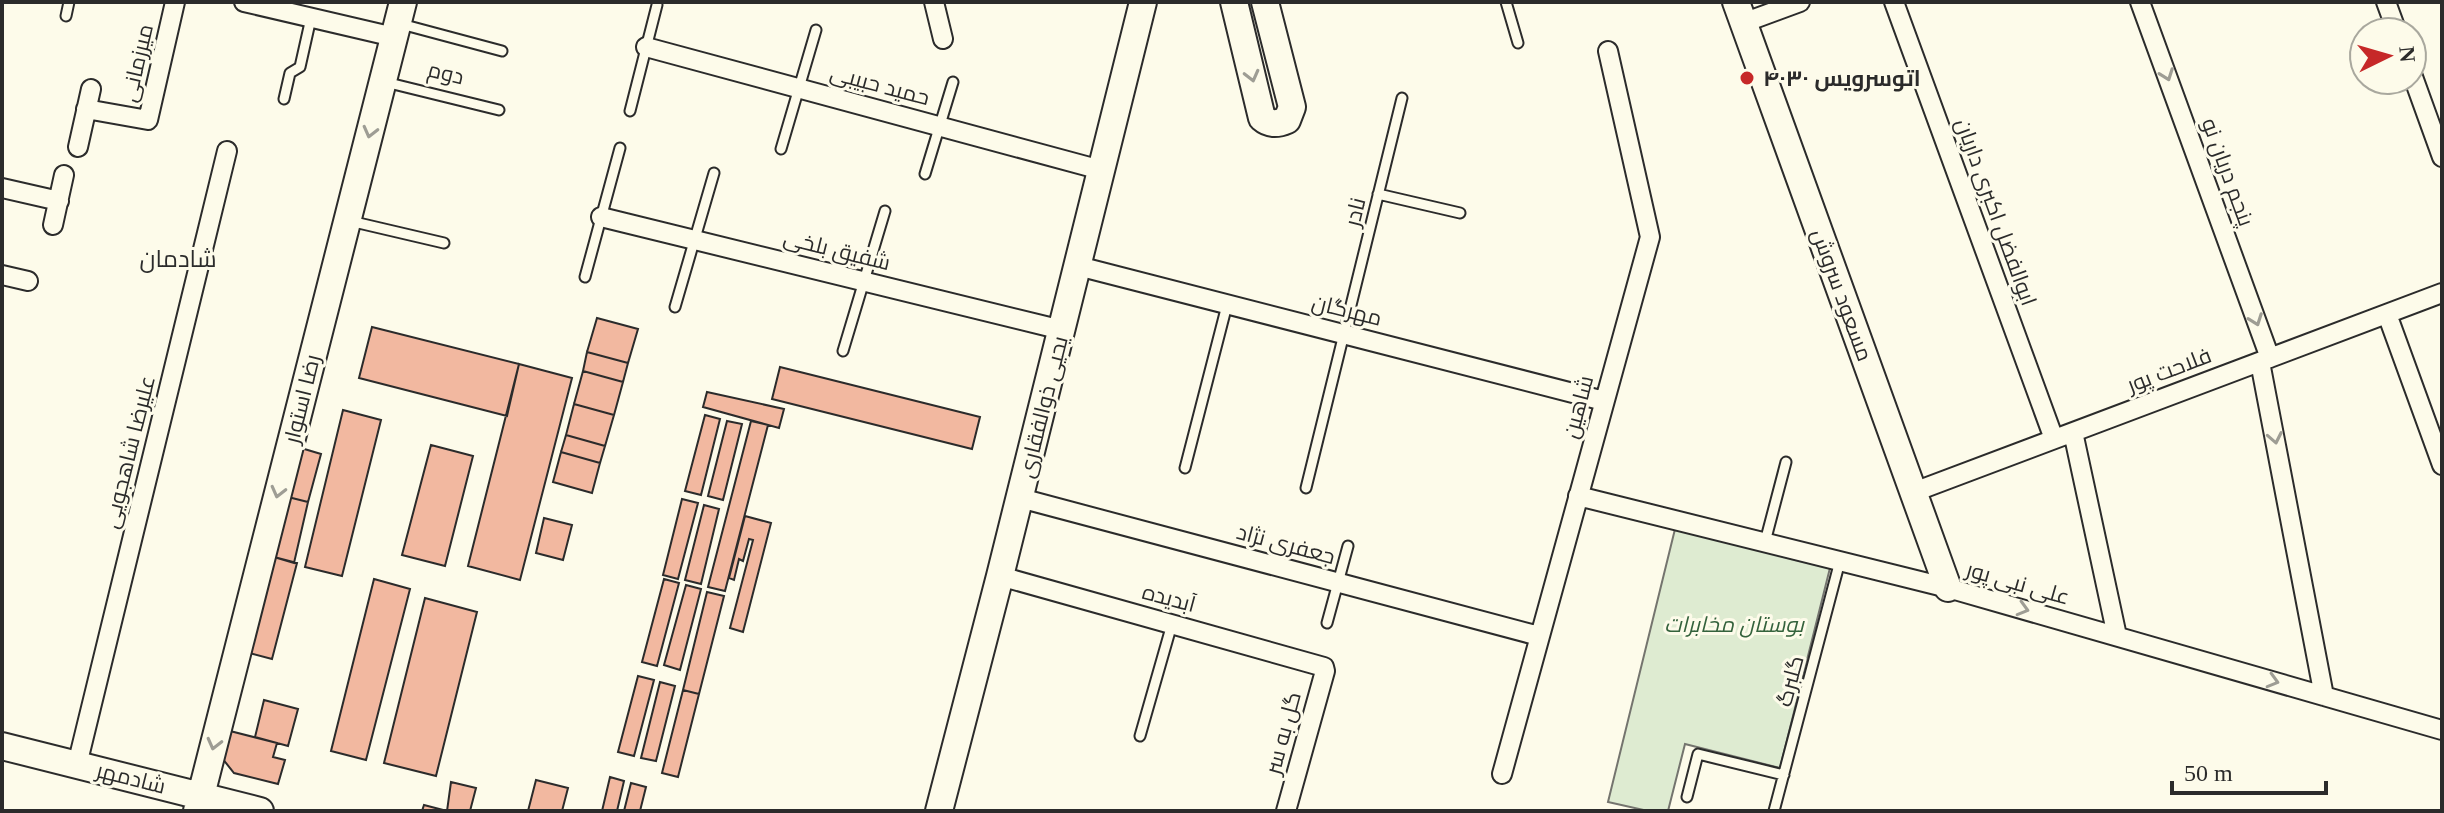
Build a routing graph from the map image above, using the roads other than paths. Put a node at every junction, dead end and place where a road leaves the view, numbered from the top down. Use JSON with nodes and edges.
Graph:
{"nodes":[{"id":1,"x":69,"y":2,"type":"edge"},
{"id":2,"x":175,"y":2,"type":"edge"},
{"id":3,"x":247,"y":2,"type":"edge"},
{"id":4,"x":934,"y":2,"type":"edge"},
{"id":5,"x":1234,"y":2,"type":"edge"},
{"id":6,"x":1265,"y":2,"type":"edge"},
{"id":7,"x":1506,"y":2,"type":"edge"},
{"id":8,"x":1800,"y":2,"type":"edge"},
{"id":9,"x":1894,"y":2,"type":"edge"},
{"id":10,"x":2140,"y":2,"type":"edge"},
{"id":11,"x":657,"y":5,"type":"dead end"},
{"id":12,"x":1136,"y":9,"type":"edge"},
{"id":13,"x":1739,"y":12,"type":"edge"},
{"id":14,"x":66,"y":16,"type":"dead end"},
{"id":15,"x":311,"y":18,"type":"junction"},
{"id":16,"x":398,"y":21,"type":"edge"},
{"id":17,"x":816,"y":30,"type":"dead end"},
{"id":18,"x":943,"y":39,"type":"dead end"},
{"id":19,"x":1518,"y":43,"type":"dead end"},
{"id":20,"x":646,"y":47,"type":"junction"},
{"id":21,"x":502,"y":51,"type":"dead end"},
{"id":22,"x":1608,"y":51,"type":"dead end"},
{"id":23,"x":383,"y":81,"type":"junction"},
{"id":24,"x":953,"y":82,"type":"dead end"},
{"id":25,"x":799,"y":88,"type":"junction"},
{"id":26,"x":91,"y":89,"type":"dead end"},
{"id":27,"x":2420,"y":96,"type":"edge"},
{"id":28,"x":1402,"y":98,"type":"dead end"},
{"id":29,"x":284,"y":99,"type":"dead end"},
{"id":30,"x":86,"y":109,"type":"junction"},
{"id":31,"x":499,"y":110,"type":"dead end"},
{"id":32,"x":630,"y":111,"type":"dead end"},
{"id":33,"x":940,"y":127,"type":"junction"},
{"id":34,"x":78,"y":147,"type":"dead end"},
{"id":35,"x":620,"y":148,"type":"dead end"},
{"id":36,"x":781,"y":149,"type":"dead end"},
{"id":37,"x":227,"y":151,"type":"dead end"},
{"id":38,"x":2442,"y":157,"type":"edge"},
{"id":39,"x":1101,"y":170,"type":"junction"},
{"id":40,"x":714,"y":173,"type":"dead end"},
{"id":41,"x":925,"y":174,"type":"dead end"},
{"id":42,"x":64,"y":175,"type":"dead end"},
{"id":43,"x":2,"y":188,"type":"edge"},
{"id":44,"x":1378,"y":194,"type":"junction"},
{"id":45,"x":59,"y":201,"type":"junction"},
{"id":46,"x":885,"y":211,"type":"dead end"},
{"id":47,"x":1460,"y":213,"type":"dead end"},
{"id":48,"x":601,"y":217,"type":"junction"},
{"id":49,"x":347,"y":220,"type":"junction"},
{"id":50,"x":53,"y":225,"type":"dead end"},
{"id":51,"x":694,"y":240,"type":"junction"},
{"id":52,"x":444,"y":243,"type":"dead end"},
{"id":53,"x":1078,"y":266,"type":"junction"},
{"id":54,"x":2,"y":275,"type":"edge"},
{"id":55,"x":585,"y":277,"type":"dead end"},
{"id":56,"x":28,"y":281,"type":"dead end"},
{"id":57,"x":864,"y":281,"type":"junction"},
{"id":58,"x":2442,"y":293,"type":"edge"},
{"id":59,"x":1227,"y":304,"type":"junction"},
{"id":60,"x":675,"y":307,"type":"dead end"},
{"id":61,"x":2387,"y":314,"type":"junction"},
{"id":62,"x":1062,"y":330,"type":"junction"},
{"id":63,"x":1344,"y":334,"type":"junction"},
{"id":64,"x":843,"y":351,"type":"dead end"},
{"id":65,"x":2265,"y":360,"type":"junction"},
{"id":66,"x":1604,"y":401,"type":"junction"},
{"id":67,"x":2073,"y":432,"type":"junction"},
{"id":68,"x":2054,"y":439,"type":"junction"},
{"id":69,"x":1786,"y":462,"type":"dead end"},
{"id":70,"x":2442,"y":465,"type":"edge"},
{"id":71,"x":1185,"y":468,"type":"dead end"},
{"id":72,"x":1306,"y":488,"type":"dead end"},
{"id":73,"x":1914,"y":492,"type":"junction"},
{"id":74,"x":1578,"y":496,"type":"junction"},
{"id":75,"x":1020,"y":498,"type":"junction"},
{"id":76,"x":1765,"y":542,"type":"junction"},
{"id":77,"x":1348,"y":546,"type":"dead end"},
{"id":78,"x":1840,"y":561,"type":"junction"},
{"id":79,"x":1000,"y":576,"type":"junction"},
{"id":80,"x":1338,"y":583,"type":"junction"},
{"id":81,"x":1948,"y":588,"type":"junction"},
{"id":82,"x":1327,"y":623,"type":"dead end"},
{"id":83,"x":1172,"y":624,"type":"junction"},
{"id":84,"x":1539,"y":636,"type":"junction"},
{"id":85,"x":2117,"y":636,"type":"junction"},
{"id":86,"x":1324,"y":667,"type":"joint"},
{"id":87,"x":2324,"y":696,"type":"junction"},
{"id":88,"x":2442,"y":730,"type":"edge"},
{"id":89,"x":1140,"y":736,"type":"dead end"},
{"id":90,"x":2,"y":746,"type":"edge"},
{"id":91,"x":77,"y":765,"type":"junction"},
{"id":92,"x":1502,"y":774,"type":"dead end"},
{"id":93,"x":1784,"y":775,"type":"junction"},
{"id":94,"x":1687,"y":797,"type":"dead end"},
{"id":95,"x":199,"y":804,"type":"edge"},
{"id":96,"x":260,"y":811,"type":"edge"},
{"id":97,"x":939,"y":811,"type":"edge"},
{"id":98,"x":1286,"y":811,"type":"edge"},
{"id":99,"x":1774,"y":811,"type":"edge"}],
"edges":[{"from":1,"to":14,"type":"lane"},
{"from":2,"to":30,"type":"street","name":"میرزمانی"},
{"from":3,"to":15,"type":"street"},
{"from":4,"to":18,"type":"street"},
{"from":5,"to":6,"type":"street","one_way":true},
{"from":7,"to":19,"type":"lane"},
{"from":8,"to":13,"type":"street"},
{"from":9,"to":68,"type":"street","name":"ابوالفضل اکبری داریان"},
{"from":10,"to":65,"type":"street","name":"پنجم دریان‌ نو","one_way":true},
{"from":11,"to":20,"type":"lane"},
{"from":12,"to":39,"type":"street","name":"یحیی ذوالفقاری"},
{"from":13,"to":73,"type":"street","name":"مسعود سروش"},
{"from":15,"to":16,"type":"street"},
{"from":15,"to":29,"type":"lane"},
{"from":16,"to":21,"type":"lane"},
{"from":16,"to":23,"type":"street","name":"رضا استوار"},
{"from":17,"to":25,"type":"lane"},
{"from":20,"to":25,"type":"street","name":"حمید حبیبی"},
{"from":20,"to":32,"type":"lane"},
{"from":22,"to":66,"type":"street","name":"شاهین"},
{"from":23,"to":31,"type":"lane","name":"دوم"},
{"from":23,"to":49,"type":"street","name":"رضا استوار","one_way":true},
{"from":24,"to":33,"type":"lane"},
{"from":25,"to":33,"type":"street","name":"حمید حبیبی"},
{"from":25,"to":36,"type":"lane"},
{"from":26,"to":30,"type":"street"},
{"from":27,"to":38,"type":"street"},
{"from":28,"to":44,"type":"lane","name":"نادر"},
{"from":30,"to":34,"type":"street"},
{"from":33,"to":39,"type":"street","name":"حمید حبیبی"},
{"from":33,"to":41,"type":"lane"},
{"from":35,"to":48,"type":"lane"},
{"from":37,"to":91,"type":"street","name":"علیرضا شاهجویی"},
{"from":39,"to":53,"type":"street","name":"یحیی ذوالفقاری"},
{"from":40,"to":51,"type":"lane"},
{"from":42,"to":45,"type":"street"},
{"from":43,"to":45,"type":"street"},
{"from":44,"to":47,"type":"lane"},
{"from":44,"to":63,"type":"lane","name":"نادر"},
{"from":45,"to":50,"type":"street"},
{"from":46,"to":57,"type":"lane"},
{"from":48,"to":51,"type":"street","name":"شفیق بلخی"},
{"from":48,"to":55,"type":"lane"},
{"from":49,"to":52,"type":"lane"},
{"from":49,"to":95,"type":"street","name":"رضا استوار","one_way":true},
{"from":51,"to":57,"type":"street","name":"شفیق بلخی"},
{"from":51,"to":60,"type":"lane"},
{"from":53,"to":59,"type":"street","name":"مهرگان"},
{"from":53,"to":62,"type":"street","name":"یحیی ذوالفقاری"},
{"from":54,"to":56,"type":"street"},
{"from":57,"to":62,"type":"street","name":"شفیق بلخی"},
{"from":57,"to":64,"type":"lane"},
{"from":58,"to":61,"type":"street","name":"فلاحت پور"},
{"from":59,"to":63,"type":"street","name":"مهرگان"},
{"from":59,"to":71,"type":"lane"},
{"from":61,"to":65,"type":"street","name":"فلاحت پور"},
{"from":61,"to":70,"type":"street"},
{"from":62,"to":75,"type":"street","name":"یحیی ذوالفقاری"},
{"from":63,"to":66,"type":"street","name":"مهرگان"},
{"from":63,"to":72,"type":"lane","name":"نادر"},
{"from":65,"to":67,"type":"street","name":"فلاحت پور"},
{"from":65,"to":87,"type":"street","name":"پنجم دریان‌ نو","one_way":true},
{"from":66,"to":74,"type":"street","name":"شاهین"},
{"from":67,"to":68,"type":"street","name":"فلاحت پور"},
{"from":67,"to":85,"type":"street"},
{"from":68,"to":73,"type":"street","name":"فلاحت پور"},
{"from":69,"to":76,"type":"lane"},
{"from":73,"to":81,"type":"street","name":"مسعود سروش"},
{"from":74,"to":76,"type":"street","name":"علی نبی پور"},
{"from":74,"to":84,"type":"street","name":"شاهین"},
{"from":75,"to":79,"type":"street","name":"یحیی ذوالفقاری"},
{"from":75,"to":80,"type":"street","name":"جعفری نژاد"},
{"from":76,"to":78,"type":"street","name":"علی نبی پور"},
{"from":77,"to":80,"type":"lane"},
{"from":78,"to":81,"type":"street","name":"علی نبی پور"},
{"from":78,"to":93,"type":"lane","name":"گلبرگ"},
{"from":79,"to":83,"type":"street","name":"آبدیده"},
{"from":79,"to":97,"type":"street","name":"یحیی ذوالفقاری"},
{"from":80,"to":82,"type":"lane"},
{"from":80,"to":84,"type":"street","name":"جعفری نژاد"},
{"from":81,"to":85,"type":"street","name":"علی نبی پور","one_way":true},
{"from":83,"to":86,"type":"street","name":"آبدیده"},
{"from":83,"to":89,"type":"lane"},
{"from":84,"to":92,"type":"street","name":"شاهین"},
{"from":85,"to":87,"type":"street","name":"علی نبی پور","one_way":true},
{"from":86,"to":98,"type":"street","name":"گل به سر"},
{"from":87,"to":88,"type":"street","name":"علی نبی پور"},
{"from":90,"to":91,"type":"street","name":"شادمهر"},
{"from":91,"to":95,"type":"street","name":"شادمهر"},
{"from":93,"to":94,"type":"lane"},
{"from":93,"to":99,"type":"lane","name":"گلبرگ"},
{"from":95,"to":96,"type":"street","name":"شادمهر"}]}
